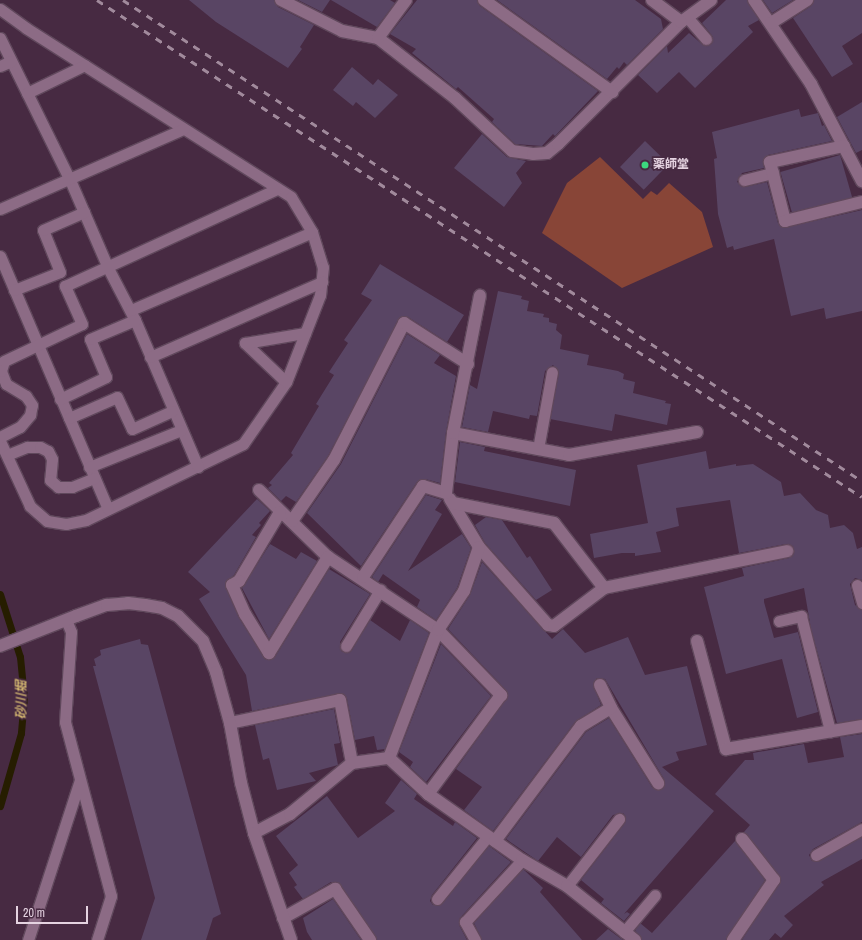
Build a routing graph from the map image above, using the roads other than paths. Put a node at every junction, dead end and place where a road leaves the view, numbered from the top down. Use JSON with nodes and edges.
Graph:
{"nodes":[{"id":1,"x":406,"y":0,"type":"edge"},
{"id":2,"x":484,"y":0,"type":"edge"},
{"id":3,"x":652,"y":0,"type":"edge"},
{"id":4,"x":711,"y":0,"type":"edge"},
{"id":5,"x":754,"y":0,"type":"edge"},
{"id":6,"x":806,"y":0,"type":"edge"},
{"id":7,"x":286,"y":2,"type":"edge"},
{"id":8,"x":0,"y":9,"type":"edge"},
{"id":9,"x":684,"y":20,"type":"junction"},
{"id":10,"x":771,"y":23,"type":"junction"},
{"id":11,"x":0,"y":38,"type":"edge"},
{"id":12,"x":378,"y":38,"type":"junction"},
{"id":13,"x":706,"y":40,"type":"dead end"},
{"id":14,"x":12,"y":61,"type":"junction"},
{"id":15,"x":85,"y":65,"type":"junction"},
{"id":16,"x":0,"y":66,"type":"edge"},
{"id":17,"x":612,"y":92,"type":"junction"},
{"id":18,"x":27,"y":93,"type":"junction"},
{"id":19,"x":183,"y":130,"type":"junction"},
{"id":20,"x":844,"y":146,"type":"junction"},
{"id":21,"x":773,"y":173,"type":"junction"},
{"id":22,"x":862,"y":179,"type":"edge"},
{"id":23,"x":70,"y":180,"type":"junction"},
{"id":24,"x":744,"y":180,"type":"dead end"},
{"id":25,"x":277,"y":188,"type":"junction"},
{"id":26,"x":862,"y":202,"type":"edge"},
{"id":27,"x":0,"y":209,"type":"edge"},
{"id":28,"x":84,"y":212,"type":"junction"},
{"id":29,"x":312,"y":232,"type":"junction"},
{"id":30,"x":0,"y":256,"type":"edge"},
{"id":31,"x":108,"y":268,"type":"junction"},
{"id":32,"x":3,"y":270,"type":"edge"},
{"id":33,"x":322,"y":282,"type":"junction"},
{"id":34,"x":14,"y":290,"type":"junction"},
{"id":35,"x":480,"y":296,"type":"dead end"},
{"id":36,"x":133,"y":315,"type":"junction"},
{"id":37,"x":305,"y":333,"type":"junction"},
{"id":38,"x":38,"y":345,"type":"junction"},
{"id":39,"x":150,"y":357,"type":"junction"},
{"id":40,"x":468,"y":364,"type":"junction"},
{"id":41,"x":552,"y":372,"type":"dead end"},
{"id":42,"x":286,"y":382,"type":"junction"},
{"id":43,"x":60,"y":399,"type":"junction"},
{"id":44,"x":172,"y":411,"type":"junction"},
{"id":45,"x":69,"y":418,"type":"junction"},
{"id":46,"x":181,"y":430,"type":"junction"},
{"id":47,"x":697,"y":432,"type":"dead end"},
{"id":48,"x":453,"y":433,"type":"junction"},
{"id":49,"x":0,"y":437,"type":"edge"},
{"id":50,"x":0,"y":441,"type":"edge"},
{"id":51,"x":538,"y":449,"type":"junction"},
{"id":52,"x":7,"y":456,"type":"junction"},
{"id":53,"x":89,"y":467,"type":"junction"},
{"id":54,"x":198,"y":467,"type":"junction"},
{"id":55,"x":94,"y":478,"type":"junction"},
{"id":56,"x":259,"y":490,"type":"dead end"},
{"id":57,"x":449,"y":498,"type":"junction"},
{"id":58,"x":108,"y":509,"type":"junction"},
{"id":59,"x":280,"y":512,"type":"junction"},
{"id":60,"x":292,"y":520,"type":"junction"},
{"id":61,"x":479,"y":547,"type":"junction"},
{"id":62,"x":787,"y":551,"type":"dead end"},
{"id":63,"x":328,"y":557,"type":"junction"},
{"id":64,"x":363,"y":578,"type":"junction"},
{"id":65,"x":857,"y":585,"type":"dead end"},
{"id":66,"x":604,"y":588,"type":"junction"},
{"id":67,"x":380,"y":590,"type":"junction"},
{"id":68,"x":862,"y":602,"type":"edge"},
{"id":69,"x":71,"y":618,"type":"junction"},
{"id":70,"x":779,"y":622,"type":"dead end"},
{"id":71,"x":438,"y":630,"type":"junction"},
{"id":72,"x":698,"y":641,"type":"dead end"},
{"id":73,"x":0,"y":646,"type":"edge"},
{"id":74,"x":346,"y":646,"type":"dead end"},
{"id":75,"x":600,"y":685,"type":"dead end"},
{"id":76,"x":611,"y":708,"type":"junction"},
{"id":77,"x":230,"y":723,"type":"junction"},
{"id":78,"x":862,"y":726,"type":"edge"},
{"id":79,"x":830,"y":731,"type":"junction"},
{"id":80,"x":389,"y":758,"type":"junction"},
{"id":81,"x":352,"y":763,"type":"junction"},
{"id":82,"x":80,"y":780,"type":"junction"},
{"id":83,"x":658,"y":783,"type":"dead end"},
{"id":84,"x":428,"y":794,"type":"junction"},
{"id":85,"x":619,"y":819,"type":"dead end"},
{"id":86,"x":862,"y":829,"type":"edge"},
{"id":87,"x":254,"y":833,"type":"junction"},
{"id":88,"x":491,"y":839,"type":"junction"},
{"id":89,"x":742,"y":839,"type":"dead end"},
{"id":90,"x":816,"y":855,"type":"dead end"},
{"id":91,"x":522,"y":860,"type":"junction"},
{"id":92,"x":567,"y":886,"type":"junction"},
{"id":93,"x":655,"y":895,"type":"dead end"},
{"id":94,"x":437,"y":899,"type":"dead end"},
{"id":95,"x":283,"y":918,"type":"junction"},
{"id":96,"x":624,"y":932,"type":"junction"},
{"id":97,"x":28,"y":940,"type":"edge"},
{"id":98,"x":97,"y":940,"type":"edge"},
{"id":99,"x":291,"y":940,"type":"edge"},
{"id":100,"x":370,"y":940,"type":"edge"},
{"id":101,"x":476,"y":940,"type":"edge"},
{"id":102,"x":635,"y":940,"type":"edge"},
{"id":103,"x":733,"y":940,"type":"edge"}],
"edges":[{"from":1,"to":12,"type":"street"},
{"from":2,"to":17,"type":"street"},
{"from":3,"to":9,"type":"street"},
{"from":4,"to":9,"type":"street"},
{"from":5,"to":10,"type":"street"},
{"from":6,"to":10,"type":"street"},
{"from":7,"to":12,"type":"street"},
{"from":8,"to":15,"type":"lane"},
{"from":9,"to":13,"type":"lane"},
{"from":9,"to":17,"type":"street"},
{"from":10,"to":20,"type":"street"},
{"from":11,"to":14,"type":"lane"},
{"from":12,"to":17,"type":"street"},
{"from":14,"to":16,"type":"lane"},
{"from":14,"to":18,"type":"lane"},
{"from":15,"to":18,"type":"lane"},
{"from":15,"to":19,"type":"lane"},
{"from":18,"to":23,"type":"lane"},
{"from":19,"to":23,"type":"lane"},
{"from":19,"to":25,"type":"lane"},
{"from":20,"to":21,"type":"street"},
{"from":20,"to":22,"type":"street"},
{"from":21,"to":24,"type":"lane"},
{"from":21,"to":26,"type":"street"},
{"from":23,"to":27,"type":"lane"},
{"from":23,"to":28,"type":"lane"},
{"from":25,"to":29,"type":"lane"},
{"from":25,"to":31,"type":"lane"},
{"from":28,"to":31,"type":"lane"},
{"from":28,"to":34,"type":"lane"},
{"from":29,"to":33,"type":"lane"},
{"from":29,"to":36,"type":"lane"},
{"from":30,"to":32,"type":"lane"},
{"from":31,"to":36,"type":"lane"},
{"from":31,"to":38,"type":"lane"},
{"from":32,"to":34,"type":"lane"},
{"from":33,"to":37,"type":"lane"},
{"from":33,"to":39,"type":"lane"},
{"from":34,"to":38,"type":"lane"},
{"from":35,"to":40,"type":"street"},
{"from":36,"to":39,"type":"lane"},
{"from":36,"to":43,"type":"lane"},
{"from":37,"to":42,"type":"lane"},
{"from":37,"to":42,"type":"lane"},
{"from":38,"to":43,"type":"lane"},
{"from":38,"to":49,"type":"lane"},
{"from":39,"to":44,"type":"lane"},
{"from":40,"to":48,"type":"street"},
{"from":40,"to":60,"type":"street"},
{"from":41,"to":51,"type":"lane"},
{"from":42,"to":54,"type":"lane"},
{"from":43,"to":45,"type":"lane"},
{"from":44,"to":45,"type":"lane"},
{"from":44,"to":46,"type":"lane"},
{"from":45,"to":53,"type":"lane"},
{"from":46,"to":53,"type":"lane"},
{"from":46,"to":54,"type":"lane"},
{"from":47,"to":51,"type":"street"},
{"from":48,"to":51,"type":"street"},
{"from":48,"to":57,"type":"street"},
{"from":50,"to":52,"type":"lane"},
{"from":52,"to":55,"type":"lane"},
{"from":52,"to":58,"type":"lane"},
{"from":53,"to":55,"type":"lane"},
{"from":54,"to":58,"type":"lane"},
{"from":55,"to":58,"type":"lane"},
{"from":56,"to":59,"type":"street"},
{"from":57,"to":61,"type":"street"},
{"from":57,"to":64,"type":"street"},
{"from":57,"to":66,"type":"street"},
{"from":59,"to":60,"type":"street"},
{"from":59,"to":63,"type":"street"},
{"from":60,"to":63,"type":"street"},
{"from":61,"to":66,"type":"street"},
{"from":61,"to":71,"type":"street"},
{"from":62,"to":66,"type":"street"},
{"from":63,"to":64,"type":"street"},
{"from":64,"to":67,"type":"street"},
{"from":65,"to":68,"type":"lane"},
{"from":67,"to":71,"type":"street"},
{"from":67,"to":74,"type":"lane"},
{"from":69,"to":73,"type":"street"},
{"from":69,"to":77,"type":"street"},
{"from":69,"to":82,"type":"lane"},
{"from":70,"to":79,"type":"lane"},
{"from":71,"to":80,"type":"street"},
{"from":71,"to":84,"type":"street"},
{"from":72,"to":79,"type":"street"},
{"from":75,"to":76,"type":"street"},
{"from":76,"to":83,"type":"street"},
{"from":76,"to":88,"type":"street"},
{"from":77,"to":81,"type":"street"},
{"from":77,"to":87,"type":"street"},
{"from":78,"to":79,"type":"street"},
{"from":80,"to":81,"type":"street"},
{"from":80,"to":84,"type":"street"},
{"from":81,"to":87,"type":"street"},
{"from":82,"to":97,"type":"lane"},
{"from":82,"to":98,"type":"lane"},
{"from":84,"to":88,"type":"street"},
{"from":85,"to":92,"type":"lane"},
{"from":86,"to":90,"type":"lane"},
{"from":87,"to":95,"type":"street"},
{"from":88,"to":91,"type":"street"},
{"from":88,"to":94,"type":"lane"},
{"from":89,"to":103,"type":"street"},
{"from":91,"to":92,"type":"street"},
{"from":91,"to":101,"type":"lane"},
{"from":92,"to":96,"type":"street"},
{"from":93,"to":96,"type":"lane"},
{"from":95,"to":99,"type":"street"},
{"from":95,"to":100,"type":"street"},
{"from":96,"to":102,"type":"street"}]}
